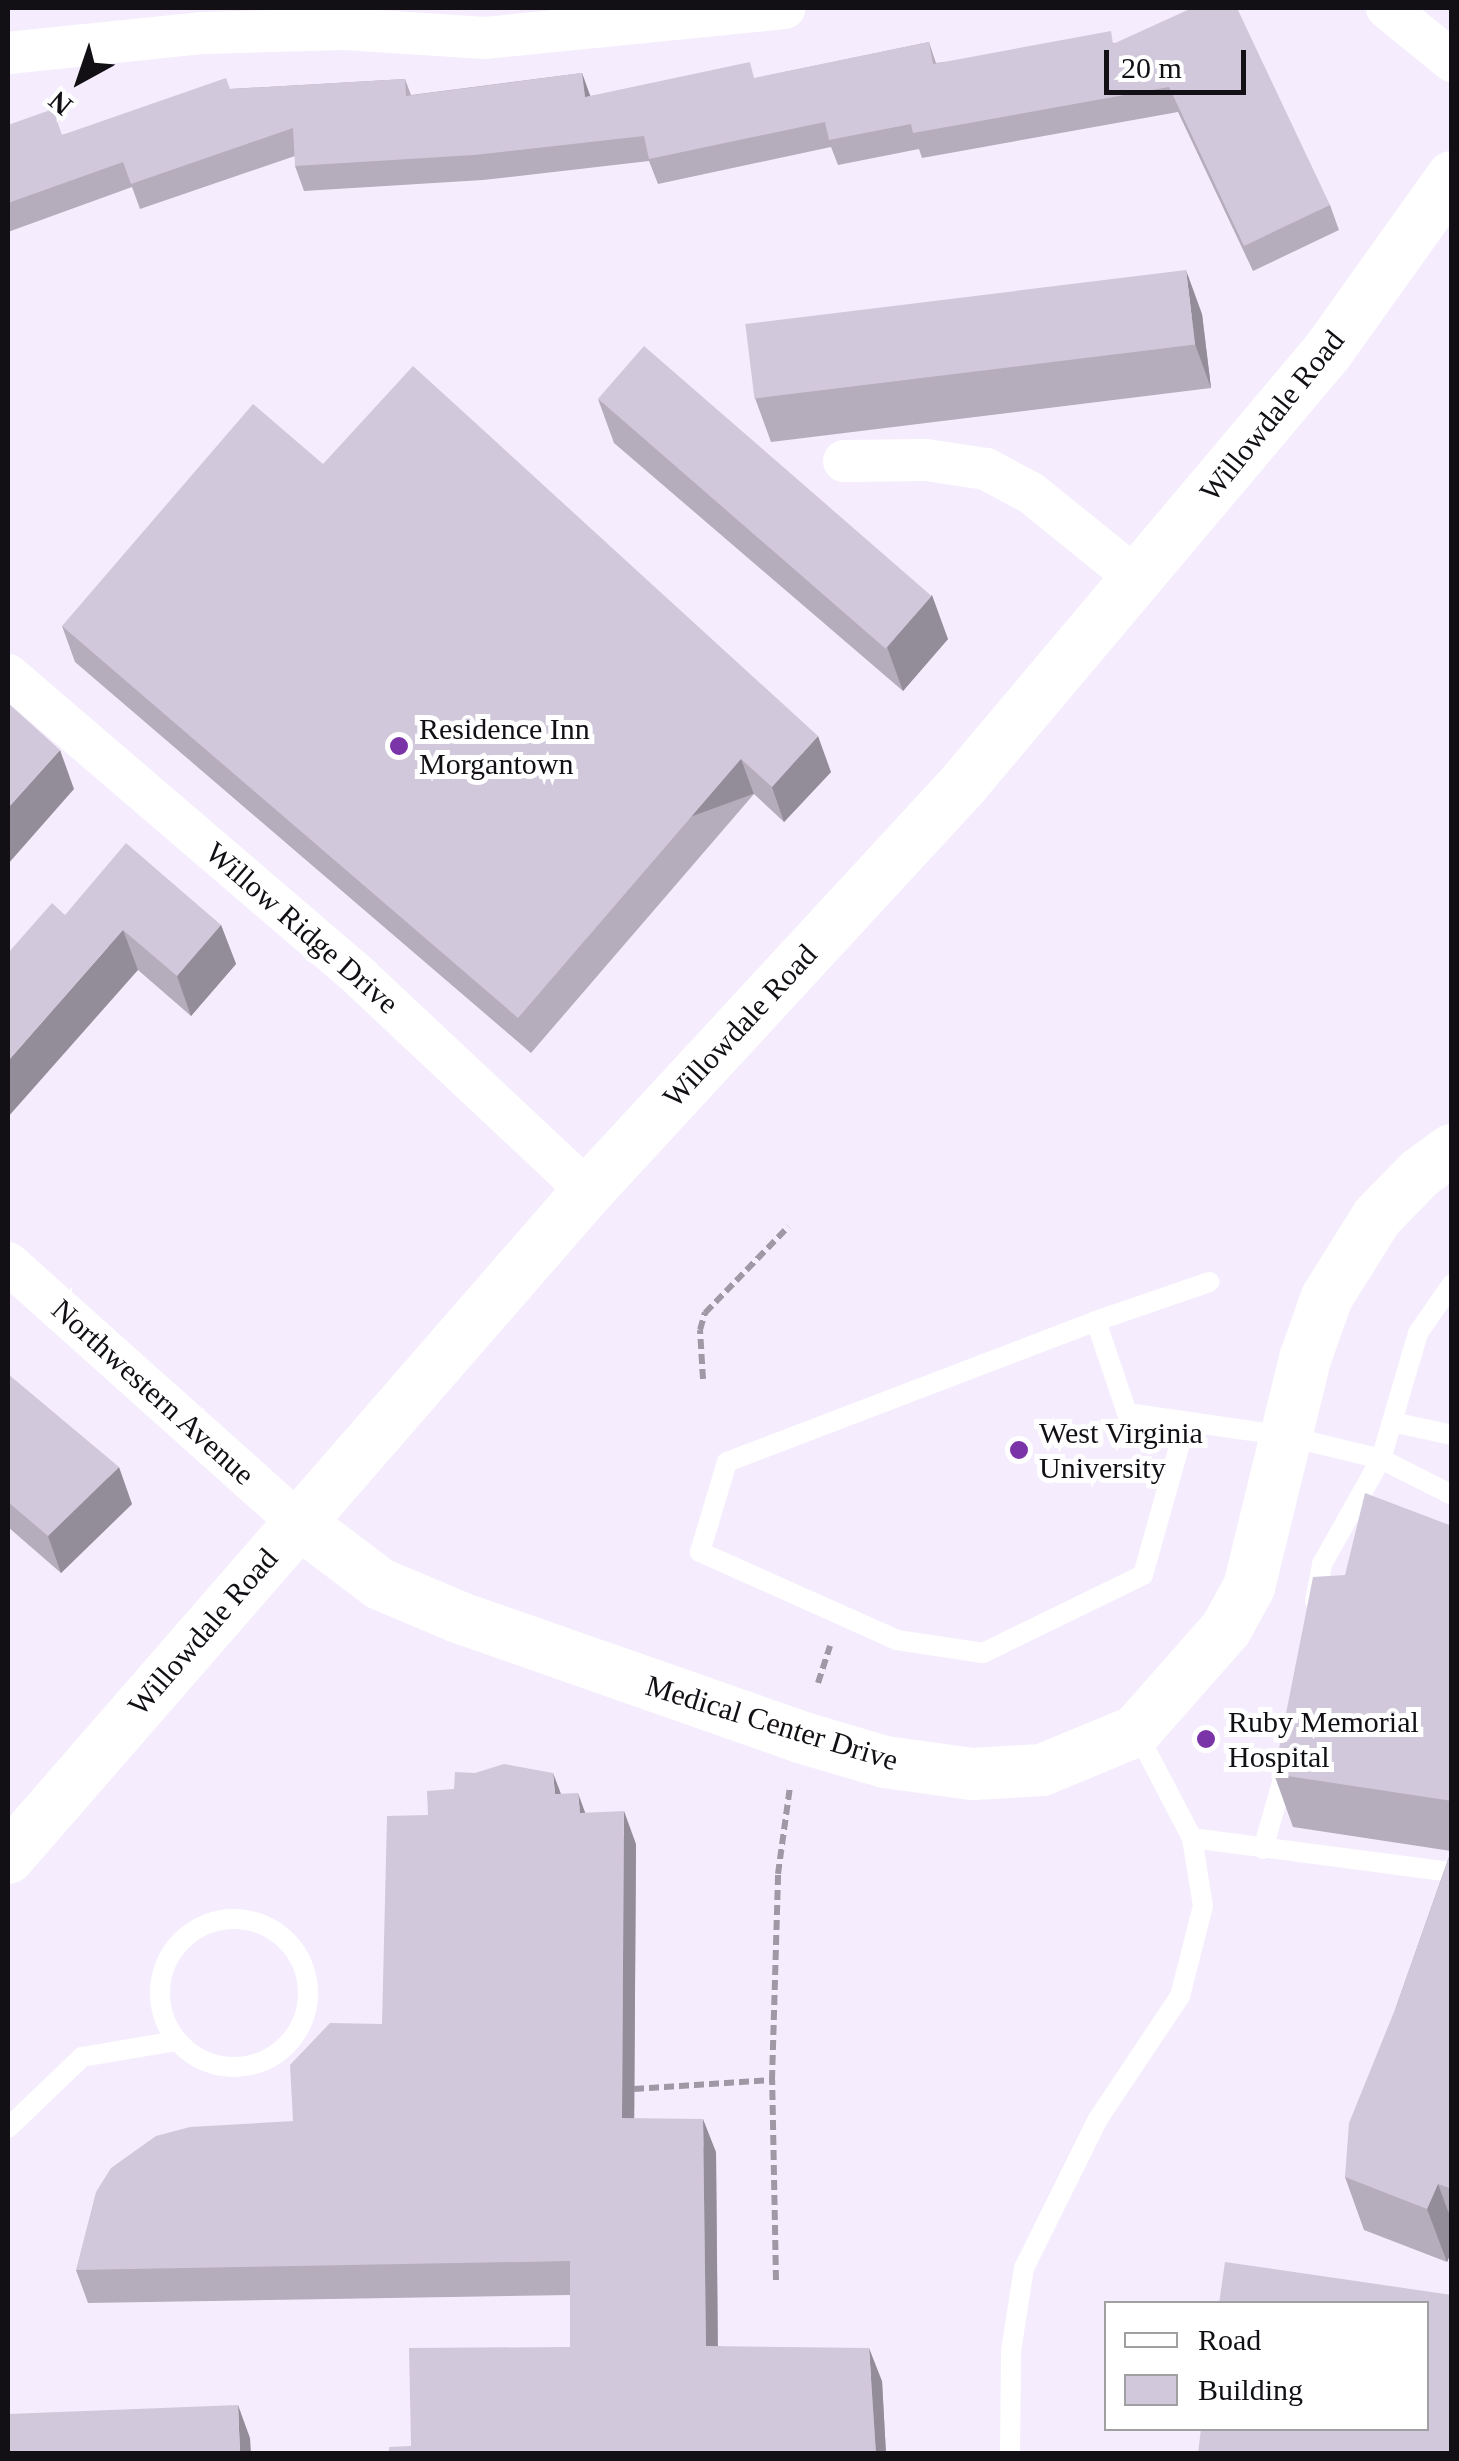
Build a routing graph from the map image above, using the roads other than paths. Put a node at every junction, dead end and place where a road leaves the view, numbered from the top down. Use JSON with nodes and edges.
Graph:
{"nodes":[{"id":1,"x":784,"y":8,"type":"edge"},
{"id":2,"x":1386,"y":8,"type":"edge"},
{"id":3,"x":8,"y":52,"type":"edge"},
{"id":4,"x":1452,"y":61,"type":"edge"},
{"id":5,"x":1452,"y":177,"type":"edge"},
{"id":6,"x":844,"y":461,"type":"dead end"},
{"id":7,"x":1139,"y":580,"type":"junction"},
{"id":8,"x":8,"y":675,"type":"edge"},
{"id":9,"x":1452,"y":1150,"type":"edge"},
{"id":10,"x":588,"y":1191,"type":"junction"},
{"id":11,"x":8,"y":1263,"type":"edge"},
{"id":12,"x":1209,"y":1282,"type":"dead end"},
{"id":13,"x":1452,"y":1284,"type":"edge"},
{"id":14,"x":1096,"y":1321,"type":"junction"},
{"id":15,"x":1186,"y":1422,"type":"junction"},
{"id":16,"x":1392,"y":1422,"type":"junction"},
{"id":17,"x":1452,"y":1435,"type":"edge"},
{"id":18,"x":1286,"y":1436,"type":"junction"},
{"id":19,"x":1381,"y":1458,"type":"junction"},
{"id":20,"x":1452,"y":1495,"type":"edge"},
{"id":21,"x":298,"y":1522,"type":"junction"},
{"id":22,"x":1312,"y":1618,"type":"edge"},
{"id":23,"x":1136,"y":1731,"type":"junction"},
{"id":24,"x":1290,"y":1742,"type":"edge"},
{"id":25,"x":1192,"y":1838,"type":"junction"},
{"id":26,"x":1263,"y":1850,"type":"junction"},
{"id":27,"x":8,"y":1858,"type":"edge"},
{"id":28,"x":1452,"y":1872,"type":"edge"},
{"id":29,"x":177,"y":2040,"type":"junction"},
{"id":30,"x":8,"y":2128,"type":"edge"},
{"id":31,"x":1010,"y":2454,"type":"edge"}],
"edges":[{"from":1,"to":3,"type":"street"},
{"from":2,"to":4,"type":"street"},
{"from":5,"to":7,"type":"street","name":"Willowdale Road"},
{"from":6,"to":7,"type":"street"},
{"from":7,"to":10,"type":"street","name":"Willowdale Road"},
{"from":8,"to":10,"type":"street","name":"Willow Ridge Drive"},
{"from":9,"to":18,"type":"street","name":"Medical Center Drive"},
{"from":10,"to":21,"type":"street","name":"Willowdale Road"},
{"from":11,"to":21,"type":"street","name":"Northwestern Avenue"},
{"from":12,"to":14,"type":"lane"},
{"from":13,"to":16,"type":"lane"},
{"from":14,"to":15,"type":"lane"},
{"from":14,"to":15,"type":"lane"},
{"from":15,"to":18,"type":"lane"},
{"from":16,"to":17,"type":"lane"},
{"from":16,"to":19,"type":"lane"},
{"from":18,"to":19,"type":"lane"},
{"from":18,"to":23,"type":"street","name":"Medical Center Drive"},
{"from":19,"to":20,"type":"lane"},
{"from":19,"to":22,"type":"lane"},
{"from":21,"to":23,"type":"street","name":"Medical Center Drive"},
{"from":21,"to":27,"type":"street","name":"Willowdale Road"},
{"from":23,"to":25,"type":"lane"},
{"from":24,"to":26,"type":"lane"},
{"from":25,"to":26,"type":"lane"},
{"from":25,"to":31,"type":"lane"},
{"from":26,"to":28,"type":"lane"},
{"from":29,"to":29,"type":"lane"},
{"from":29,"to":30,"type":"lane"}]}
